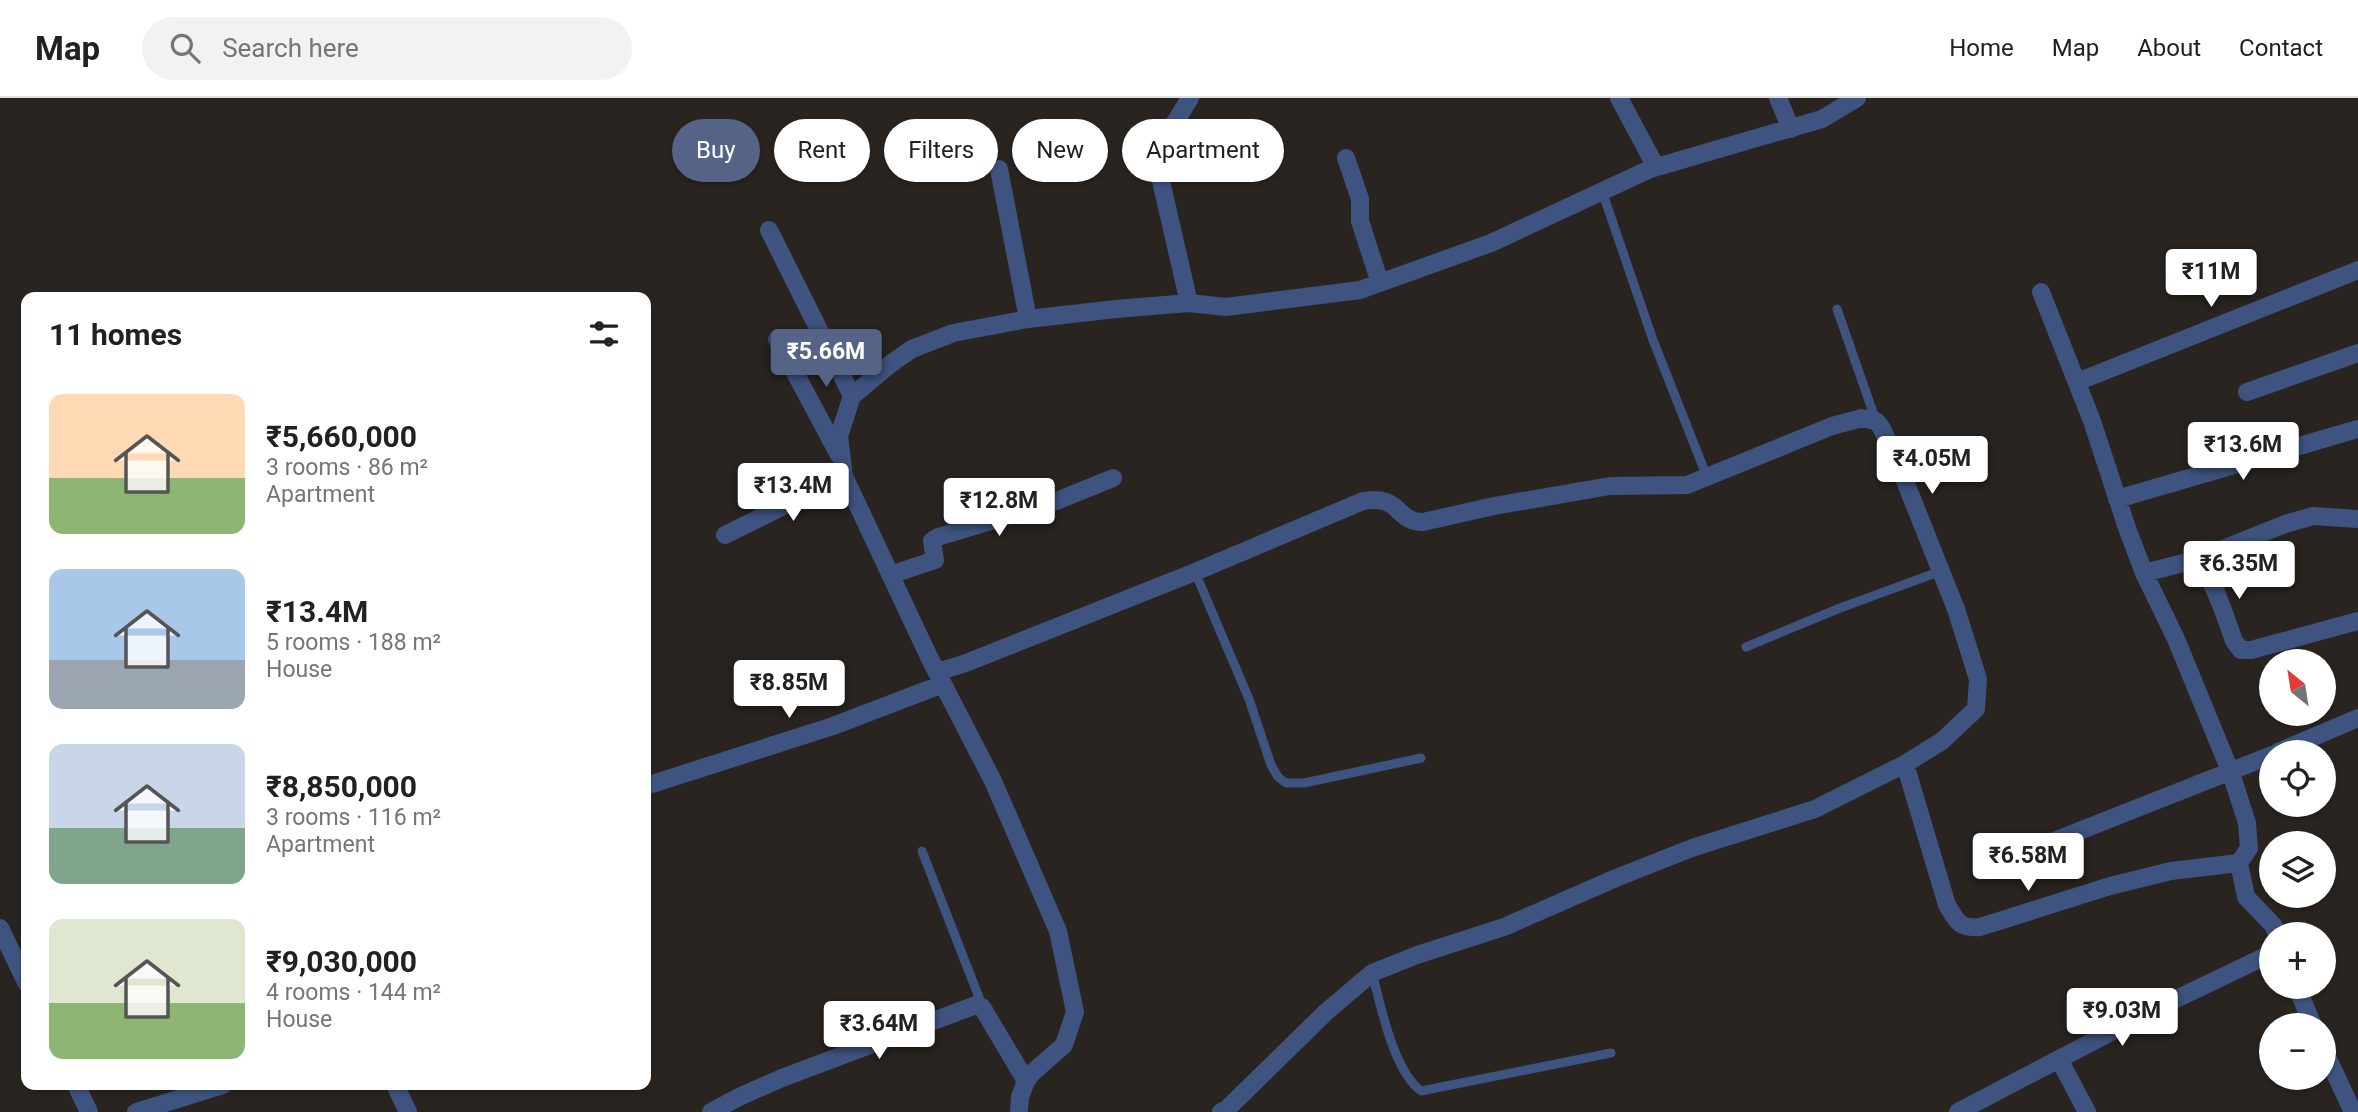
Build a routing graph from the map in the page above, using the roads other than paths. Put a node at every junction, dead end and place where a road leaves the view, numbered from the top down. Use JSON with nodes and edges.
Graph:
{"nodes":[{"id":1,"x":1190,"y":98,"type":"edge"},
{"id":2,"x":1619,"y":98,"type":"edge"},
{"id":3,"x":1778,"y":98,"type":"edge"},
{"id":4,"x":1857,"y":98,"type":"edge"},
{"id":5,"x":1790,"y":129,"type":"junction"},
{"id":6,"x":1346,"y":158,"type":"dead end"},
{"id":7,"x":1656,"y":167,"type":"junction"},
{"id":8,"x":999,"y":169,"type":"dead end"},
{"id":9,"x":1602,"y":191,"type":"junction"},
{"id":10,"x":769,"y":230,"type":"dead end"},
{"id":11,"x":2358,"y":270,"type":"edge"},
{"id":12,"x":1380,"y":283,"type":"junction"},
{"id":13,"x":2041,"y":292,"type":"dead end"},
{"id":14,"x":1189,"y":303,"type":"junction"},
{"id":15,"x":1837,"y":309,"type":"dead end"},
{"id":16,"x":1028,"y":319,"type":"junction"},
{"id":17,"x":776,"y":339,"type":"dead end"},
{"id":18,"x":2358,"y":353,"type":"edge"},
{"id":19,"x":2077,"y":382,"type":"junction"},
{"id":20,"x":2246,"y":392,"type":"dead end"},
{"id":21,"x":852,"y":396,"type":"junction"},
{"id":22,"x":1876,"y":421,"type":"junction"},
{"id":23,"x":2358,"y":429,"type":"edge"},
{"id":24,"x":841,"y":458,"type":"junction"},
{"id":25,"x":844,"y":477,"type":"junction"},
{"id":26,"x":1707,"y":477,"type":"junction"},
{"id":27,"x":1113,"y":478,"type":"dead end"},
{"id":28,"x":2117,"y":499,"type":"junction"},
{"id":29,"x":2358,"y":519,"type":"edge"},
{"id":30,"x":725,"y":535,"type":"dead end"},
{"id":31,"x":2195,"y":559,"type":"junction"},
{"id":32,"x":1941,"y":571,"type":"junction"},
{"id":33,"x":1195,"y":572,"type":"junction"},
{"id":34,"x":2144,"y":573,"type":"junction"},
{"id":35,"x":890,"y":575,"type":"junction"},
{"id":36,"x":2358,"y":621,"type":"edge"},
{"id":37,"x":1746,"y":647,"type":"dead end"},
{"id":38,"x":940,"y":678,"type":"junction"},
{"id":39,"x":2358,"y":718,"type":"edge"},
{"id":40,"x":2306,"y":740,"type":"edge"},
{"id":41,"x":1421,"y":758,"type":"dead end"},
{"id":42,"x":2259,"y":760,"type":"edge"},
{"id":43,"x":1905,"y":764,"type":"junction"},
{"id":44,"x":2231,"y":772,"type":"junction"},
{"id":45,"x":651,"y":784,"type":"edge"},
{"id":46,"x":922,"y":851,"type":"dead end"},
{"id":47,"x":2004,"y":861,"type":"dead end"},
{"id":48,"x":2239,"y":863,"type":"junction"},
{"id":49,"x":2270,"y":922,"type":"edge"},
{"id":50,"x":0,"y":928,"type":"edge"},
{"id":51,"x":2259,"y":959,"type":"edge"},
{"id":52,"x":21,"y":972,"type":"edge"},
{"id":53,"x":1372,"y":973,"type":"junction"},
{"id":54,"x":982,"y":1007,"type":"junction"},
{"id":55,"x":1611,"y":1052,"type":"dead end"},
{"id":56,"x":2059,"y":1059,"type":"junction"},
{"id":57,"x":2336,"y":1076,"type":"edge"},
{"id":58,"x":1026,"y":1082,"type":"junction"},
{"id":59,"x":78,"y":1090,"type":"edge"},
{"id":60,"x":207,"y":1090,"type":"edge"},
{"id":61,"x":397,"y":1090,"type":"edge"},
{"id":62,"x":89,"y":1112,"type":"edge"},
{"id":63,"x":136,"y":1112,"type":"edge"},
{"id":64,"x":408,"y":1112,"type":"edge"},
{"id":65,"x":711,"y":1112,"type":"edge"},
{"id":66,"x":1019,"y":1112,"type":"edge"},
{"id":67,"x":1221,"y":1112,"type":"edge"},
{"id":68,"x":1958,"y":1112,"type":"edge"},
{"id":69,"x":2087,"y":1112,"type":"edge"},
{"id":70,"x":2353,"y":1112,"type":"edge"}],
"edges":[{"from":1,"to":14,"type":"street"},
{"from":2,"to":7,"type":"street"},
{"from":3,"to":5,"type":"street"},
{"from":4,"to":5,"type":"street"},
{"from":5,"to":7,"type":"street"},
{"from":6,"to":12,"type":"street"},
{"from":7,"to":9,"type":"street"},
{"from":8,"to":16,"type":"street"},
{"from":9,"to":12,"type":"street"},
{"from":9,"to":26,"type":"lane"},
{"from":10,"to":21,"type":"street"},
{"from":11,"to":19,"type":"street"},
{"from":12,"to":14,"type":"street"},
{"from":13,"to":19,"type":"street"},
{"from":14,"to":16,"type":"street"},
{"from":15,"to":22,"type":"lane"},
{"from":16,"to":21,"type":"street"},
{"from":17,"to":24,"type":"street"},
{"from":18,"to":20,"type":"street"},
{"from":19,"to":28,"type":"street"},
{"from":21,"to":24,"type":"street"},
{"from":22,"to":26,"type":"street"},
{"from":22,"to":32,"type":"street"},
{"from":23,"to":28,"type":"street"},
{"from":24,"to":25,"type":"street"},
{"from":25,"to":30,"type":"street"},
{"from":25,"to":35,"type":"street"},
{"from":26,"to":33,"type":"street"},
{"from":27,"to":35,"type":"street"},
{"from":28,"to":34,"type":"street"},
{"from":29,"to":31,"type":"street"},
{"from":31,"to":34,"type":"street"},
{"from":31,"to":36,"type":"street"},
{"from":32,"to":37,"type":"lane"},
{"from":32,"to":43,"type":"street"},
{"from":33,"to":38,"type":"street"},
{"from":33,"to":41,"type":"lane"},
{"from":34,"to":44,"type":"street"},
{"from":35,"to":38,"type":"street"},
{"from":38,"to":45,"type":"street"},
{"from":38,"to":58,"type":"street"},
{"from":39,"to":40,"type":"street"},
{"from":42,"to":44,"type":"street"},
{"from":43,"to":48,"type":"street"},
{"from":43,"to":53,"type":"street"},
{"from":44,"to":47,"type":"street"},
{"from":44,"to":48,"type":"street"},
{"from":46,"to":54,"type":"lane"},
{"from":48,"to":49,"type":"street"},
{"from":50,"to":52,"type":"street"},
{"from":51,"to":56,"type":"street"},
{"from":53,"to":55,"type":"lane"},
{"from":53,"to":67,"type":"street"},
{"from":54,"to":58,"type":"street"},
{"from":54,"to":65,"type":"street"},
{"from":56,"to":68,"type":"street"},
{"from":56,"to":69,"type":"street"},
{"from":57,"to":70,"type":"street"},
{"from":58,"to":66,"type":"street"},
{"from":59,"to":62,"type":"street"},
{"from":60,"to":63,"type":"street"},
{"from":61,"to":64,"type":"street"}]}
